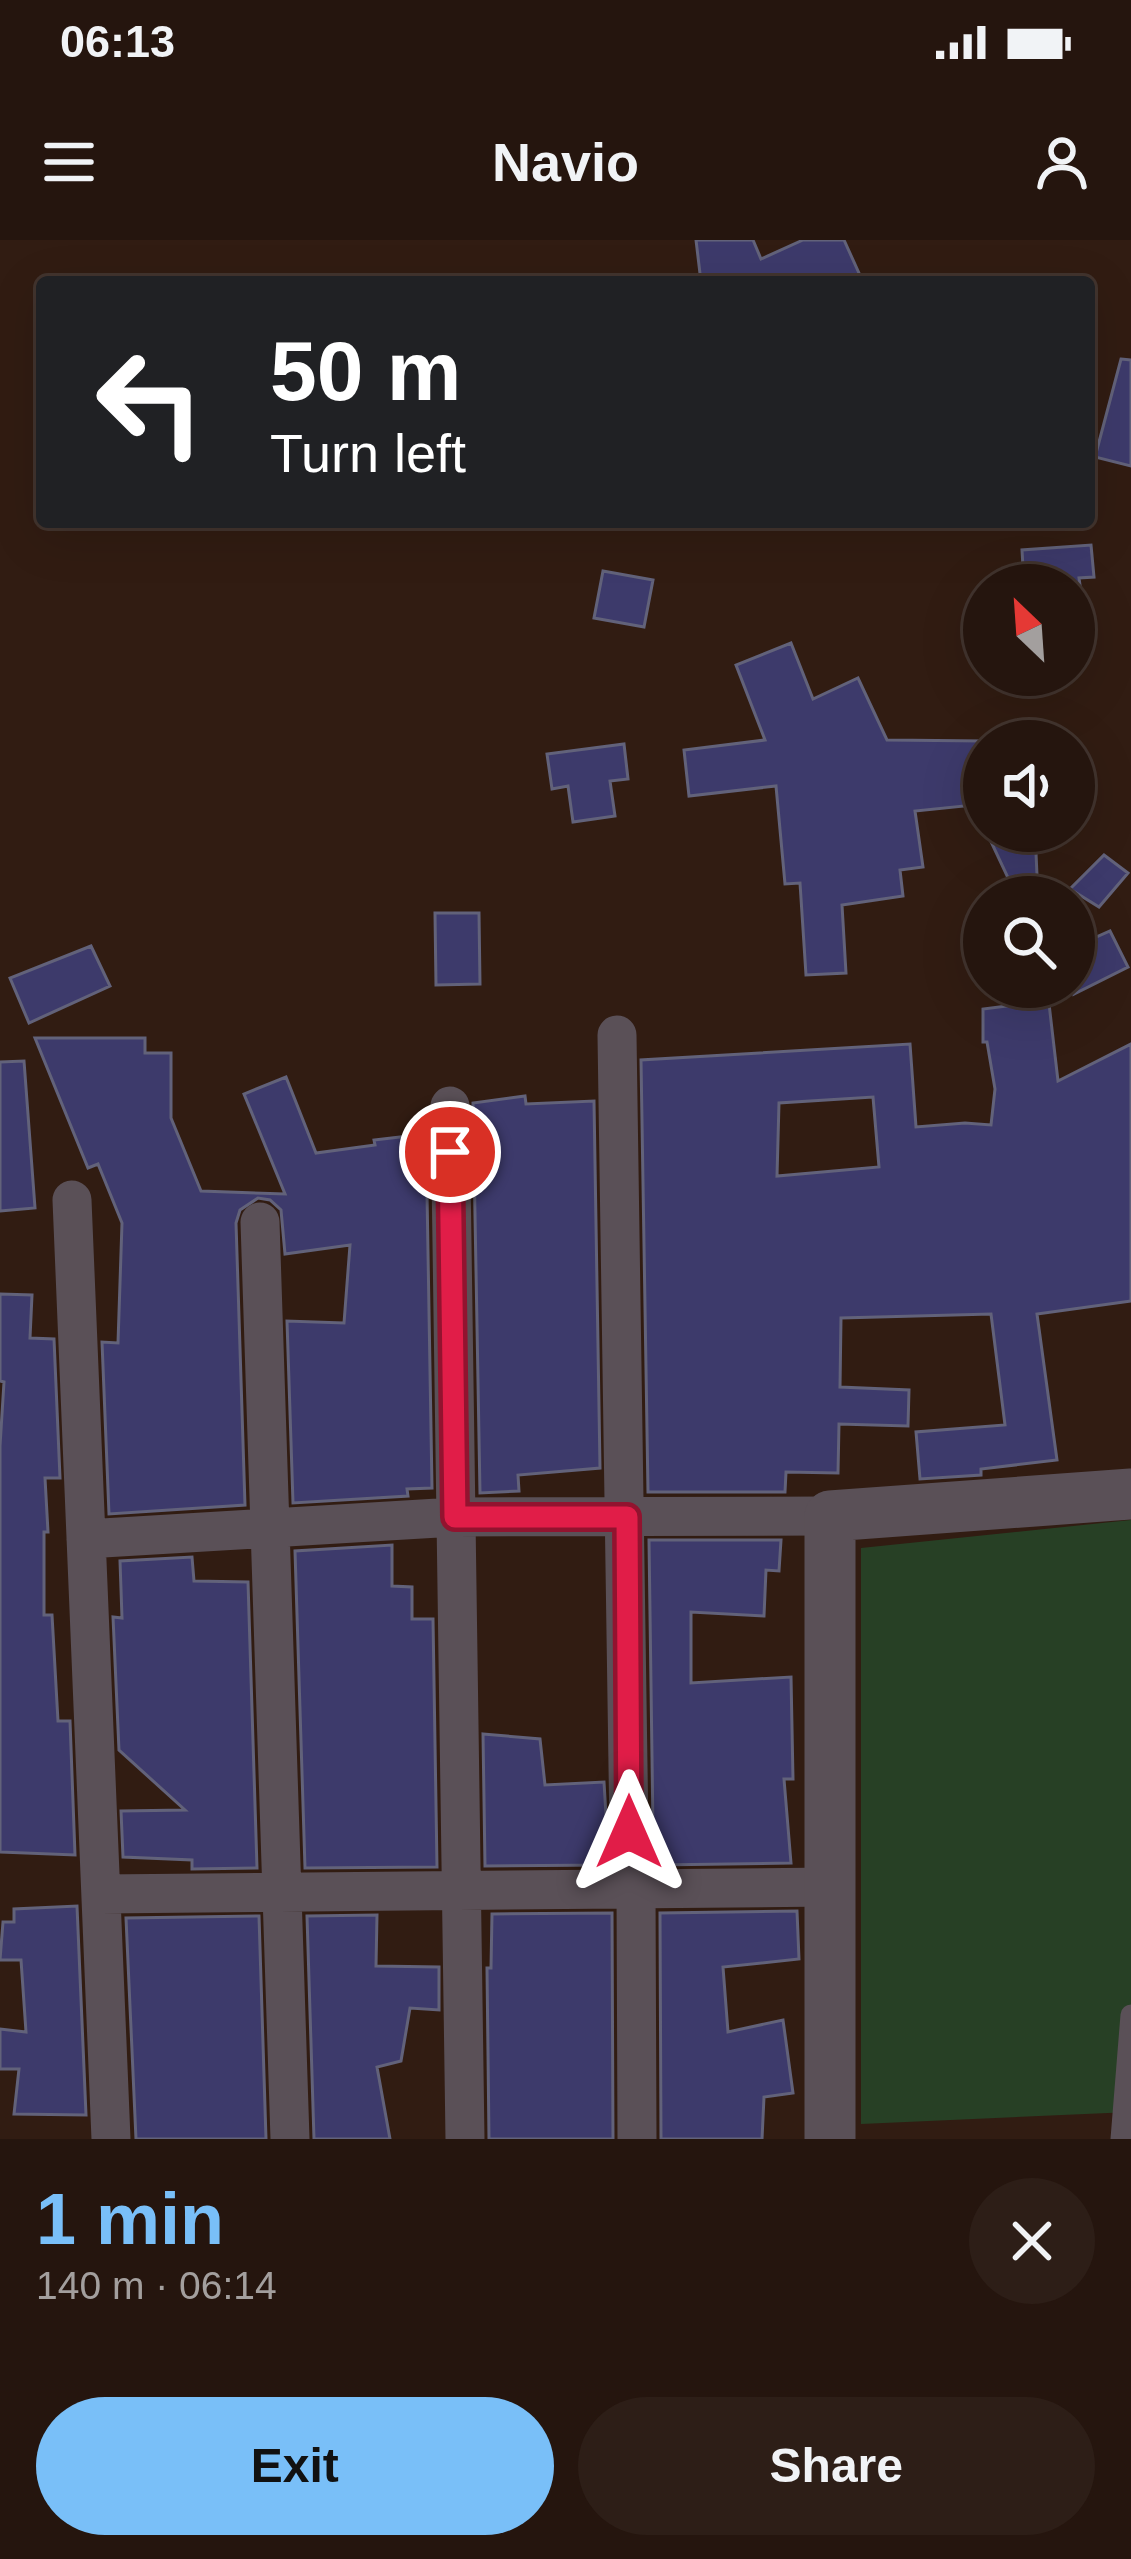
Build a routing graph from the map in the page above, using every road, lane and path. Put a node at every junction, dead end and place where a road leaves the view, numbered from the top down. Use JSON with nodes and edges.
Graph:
{"nodes":[{"id":1,"x":617,"y":1035,"type":"dead end"},
{"id":2,"x":450,"y":1106,"type":"dead end"},
{"id":3,"x":73,"y":1200,"type":"dead end"},
{"id":4,"x":260,"y":1222,"type":"dead end"},
{"id":5,"x":1131,"y":1494,"type":"edge"},
{"id":6,"x":830,"y":1516,"type":"junction"},
{"id":7,"x":455,"y":1517,"type":"junction"},
{"id":8,"x":627,"y":1517,"type":"junction"},
{"id":9,"x":272,"y":1528,"type":"junction"},
{"id":10,"x":86,"y":1539,"type":"junction"},
{"id":11,"x":830,"y":1887,"type":"junction"},
{"id":12,"x":636,"y":1889,"type":"junction"},
{"id":13,"x":464,"y":1891,"type":"junction"},
{"id":14,"x":284,"y":1893,"type":"junction"},
{"id":15,"x":101,"y":1894,"type":"junction"},
{"id":16,"x":1131,"y":2015,"type":"edge"},
{"id":17,"x":111,"y":2139,"type":"edge"},
{"id":18,"x":290,"y":2139,"type":"edge"},
{"id":19,"x":465,"y":2139,"type":"edge"},
{"id":20,"x":637,"y":2139,"type":"edge"},
{"id":21,"x":830,"y":2139,"type":"edge"},
{"id":22,"x":1121,"y":2139,"type":"edge"}],
"edges":[{"from":1,"to":8,"type":"street"},
{"from":2,"to":7,"type":"street"},
{"from":3,"to":10,"type":"street"},
{"from":4,"to":9,"type":"street"},
{"from":5,"to":6,"type":"street"},
{"from":6,"to":8,"type":"street"},
{"from":6,"to":11,"type":"street"},
{"from":7,"to":8,"type":"street"},
{"from":7,"to":9,"type":"street"},
{"from":7,"to":13,"type":"street"},
{"from":8,"to":12,"type":"street"},
{"from":9,"to":10,"type":"street"},
{"from":9,"to":14,"type":"street"},
{"from":10,"to":15,"type":"street"},
{"from":11,"to":12,"type":"street"},
{"from":11,"to":21,"type":"street"},
{"from":12,"to":13,"type":"street"},
{"from":12,"to":20,"type":"street"},
{"from":13,"to":14,"type":"street"},
{"from":13,"to":19,"type":"street"},
{"from":14,"to":15,"type":"street"},
{"from":14,"to":18,"type":"street"},
{"from":15,"to":17,"type":"street"},
{"from":16,"to":22,"type":"lane"}]}
